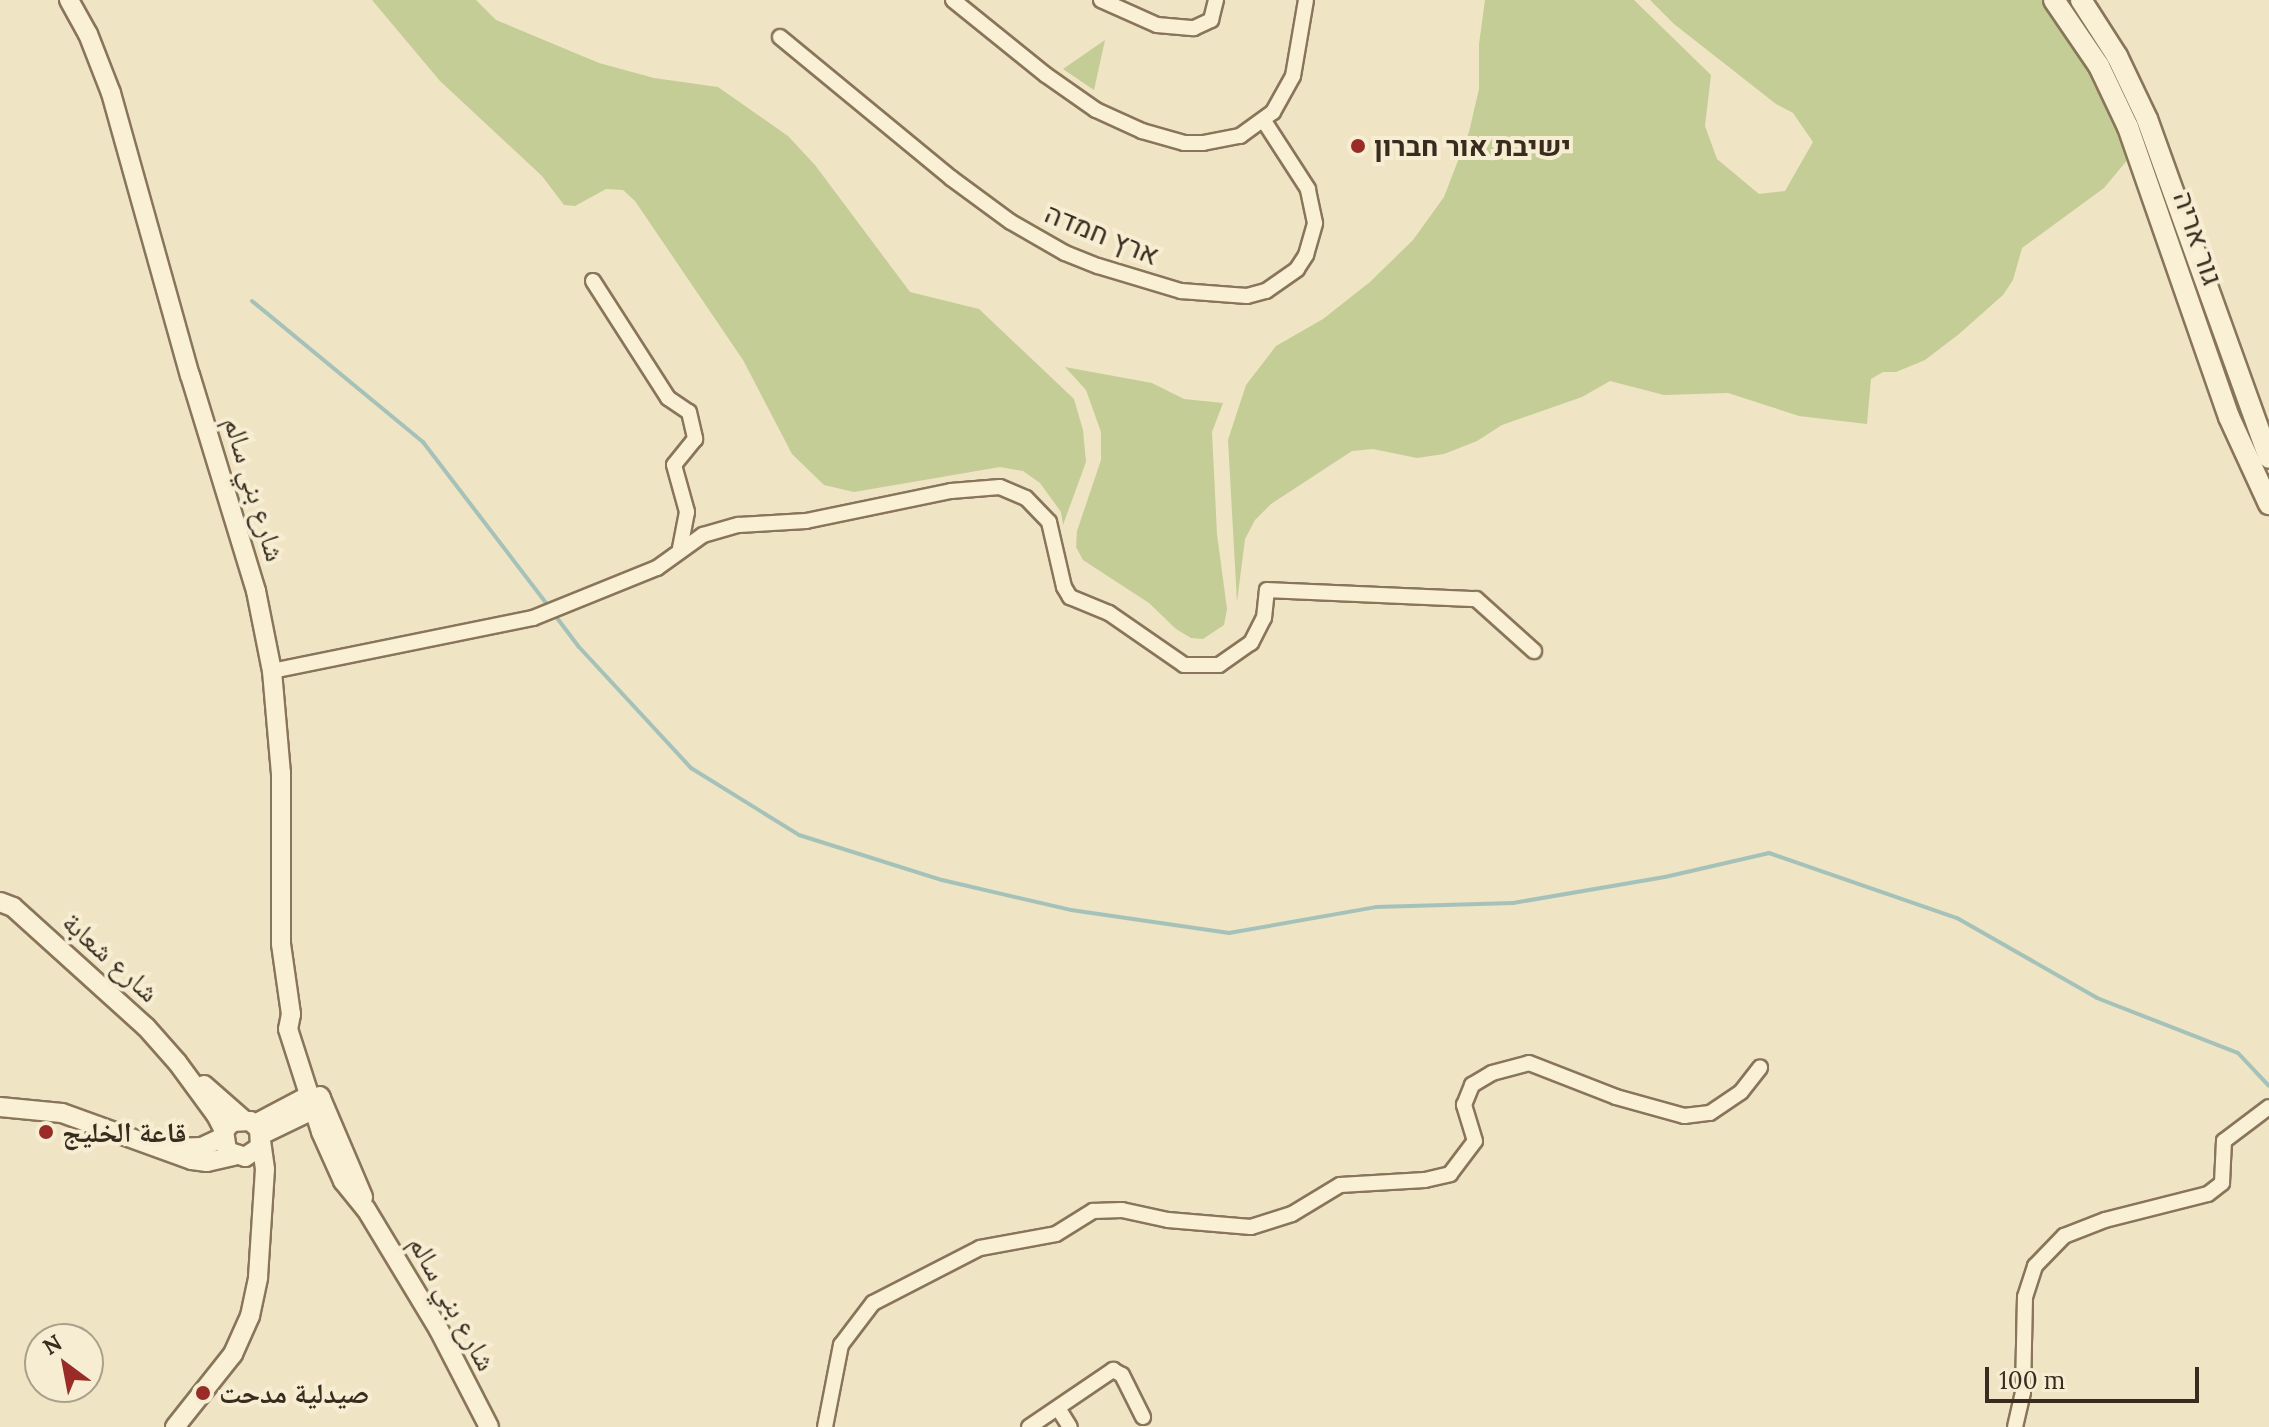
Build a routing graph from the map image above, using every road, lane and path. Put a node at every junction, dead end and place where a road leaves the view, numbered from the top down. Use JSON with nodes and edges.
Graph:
{"nodes":[{"id":1,"x":69,"y":0,"type":"edge"},
{"id":2,"x":953,"y":0,"type":"edge"},
{"id":3,"x":1101,"y":0,"type":"edge"},
{"id":4,"x":1216,"y":0,"type":"edge"},
{"id":5,"x":1306,"y":0,"type":"edge"},
{"id":6,"x":2054,"y":0,"type":"edge"},
{"id":7,"x":2081,"y":0,"type":"edge"},
{"id":8,"x":780,"y":37,"type":"dead end"},
{"id":9,"x":1264,"y":121,"type":"junction"},
{"id":10,"x":593,"y":281,"type":"dead end"},
{"id":11,"x":2269,"y":458,"type":"edge"},
{"id":12,"x":2269,"y":504,"type":"edge"},
{"id":13,"x":680,"y":548,"type":"junction"},
{"id":14,"x":1534,"y":651,"type":"dead end"},
{"id":15,"x":272,"y":671,"type":"junction"},
{"id":16,"x":0,"y":902,"type":"edge"},
{"id":17,"x":177,"y":1062,"type":"junction"},
{"id":18,"x":1760,"y":1068,"type":"dead end"},
{"id":19,"x":314,"y":1101,"type":"junction"},
{"id":20,"x":0,"y":1107,"type":"edge"},
{"id":21,"x":2269,"y":1107,"type":"edge"},
{"id":22,"x":255,"y":1130,"type":"junction"},
{"id":23,"x":224,"y":1134,"type":"junction"},
{"id":24,"x":149,"y":1144,"type":"junction"},
{"id":25,"x":236,"y":1157,"type":"junction"},
{"id":26,"x":261,"y":1201,"type":"junction"},
{"id":27,"x":1058,"y":1408,"type":"junction"},
{"id":28,"x":1143,"y":1417,"type":"dead end"},
{"id":29,"x":175,"y":1427,"type":"edge"},
{"id":30,"x":489,"y":1427,"type":"edge"},
{"id":31,"x":825,"y":1427,"type":"edge"},
{"id":32,"x":1029,"y":1427,"type":"edge"},
{"id":33,"x":1070,"y":1427,"type":"edge"},
{"id":34,"x":2015,"y":1427,"type":"edge"}],
"edges":[{"from":1,"to":15,"type":"street","name":"شارع بني سالم"},
{"from":2,"to":9,"type":"street"},
{"from":3,"to":4,"type":"street"},
{"from":5,"to":9,"type":"street"},
{"from":6,"to":12,"type":"main road","name":"גור אריה"},
{"from":7,"to":11,"type":"main road","name":"גור אריה"},
{"from":8,"to":9,"type":"street","name":"ארץ חמדה"},
{"from":10,"to":13,"type":"street"},
{"from":13,"to":14,"type":"street"},
{"from":13,"to":15,"type":"street"},
{"from":15,"to":19,"type":"street","name":"شارع بني سالم"},
{"from":16,"to":17,"type":"street","name":"شارع شعابة"},
{"from":17,"to":22,"type":"street"},
{"from":17,"to":23,"type":"street"},
{"from":18,"to":31,"type":"street"},
{"from":19,"to":22,"type":"street"},
{"from":19,"to":30,"type":"street","name":"شارع بني سالم"},
{"from":20,"to":24,"type":"street"},
{"from":21,"to":34,"type":"street"},
{"from":22,"to":23,"type":"street"},
{"from":22,"to":25,"type":"street"},
{"from":22,"to":26,"type":"street"},
{"from":23,"to":24,"type":"street"},
{"from":23,"to":25,"type":"street"},
{"from":24,"to":25,"type":"street"},
{"from":25,"to":26,"type":"street"},
{"from":26,"to":29,"type":"street"},
{"from":27,"to":28,"type":"street"},
{"from":27,"to":32,"type":"street"},
{"from":27,"to":33,"type":"street"}]}
